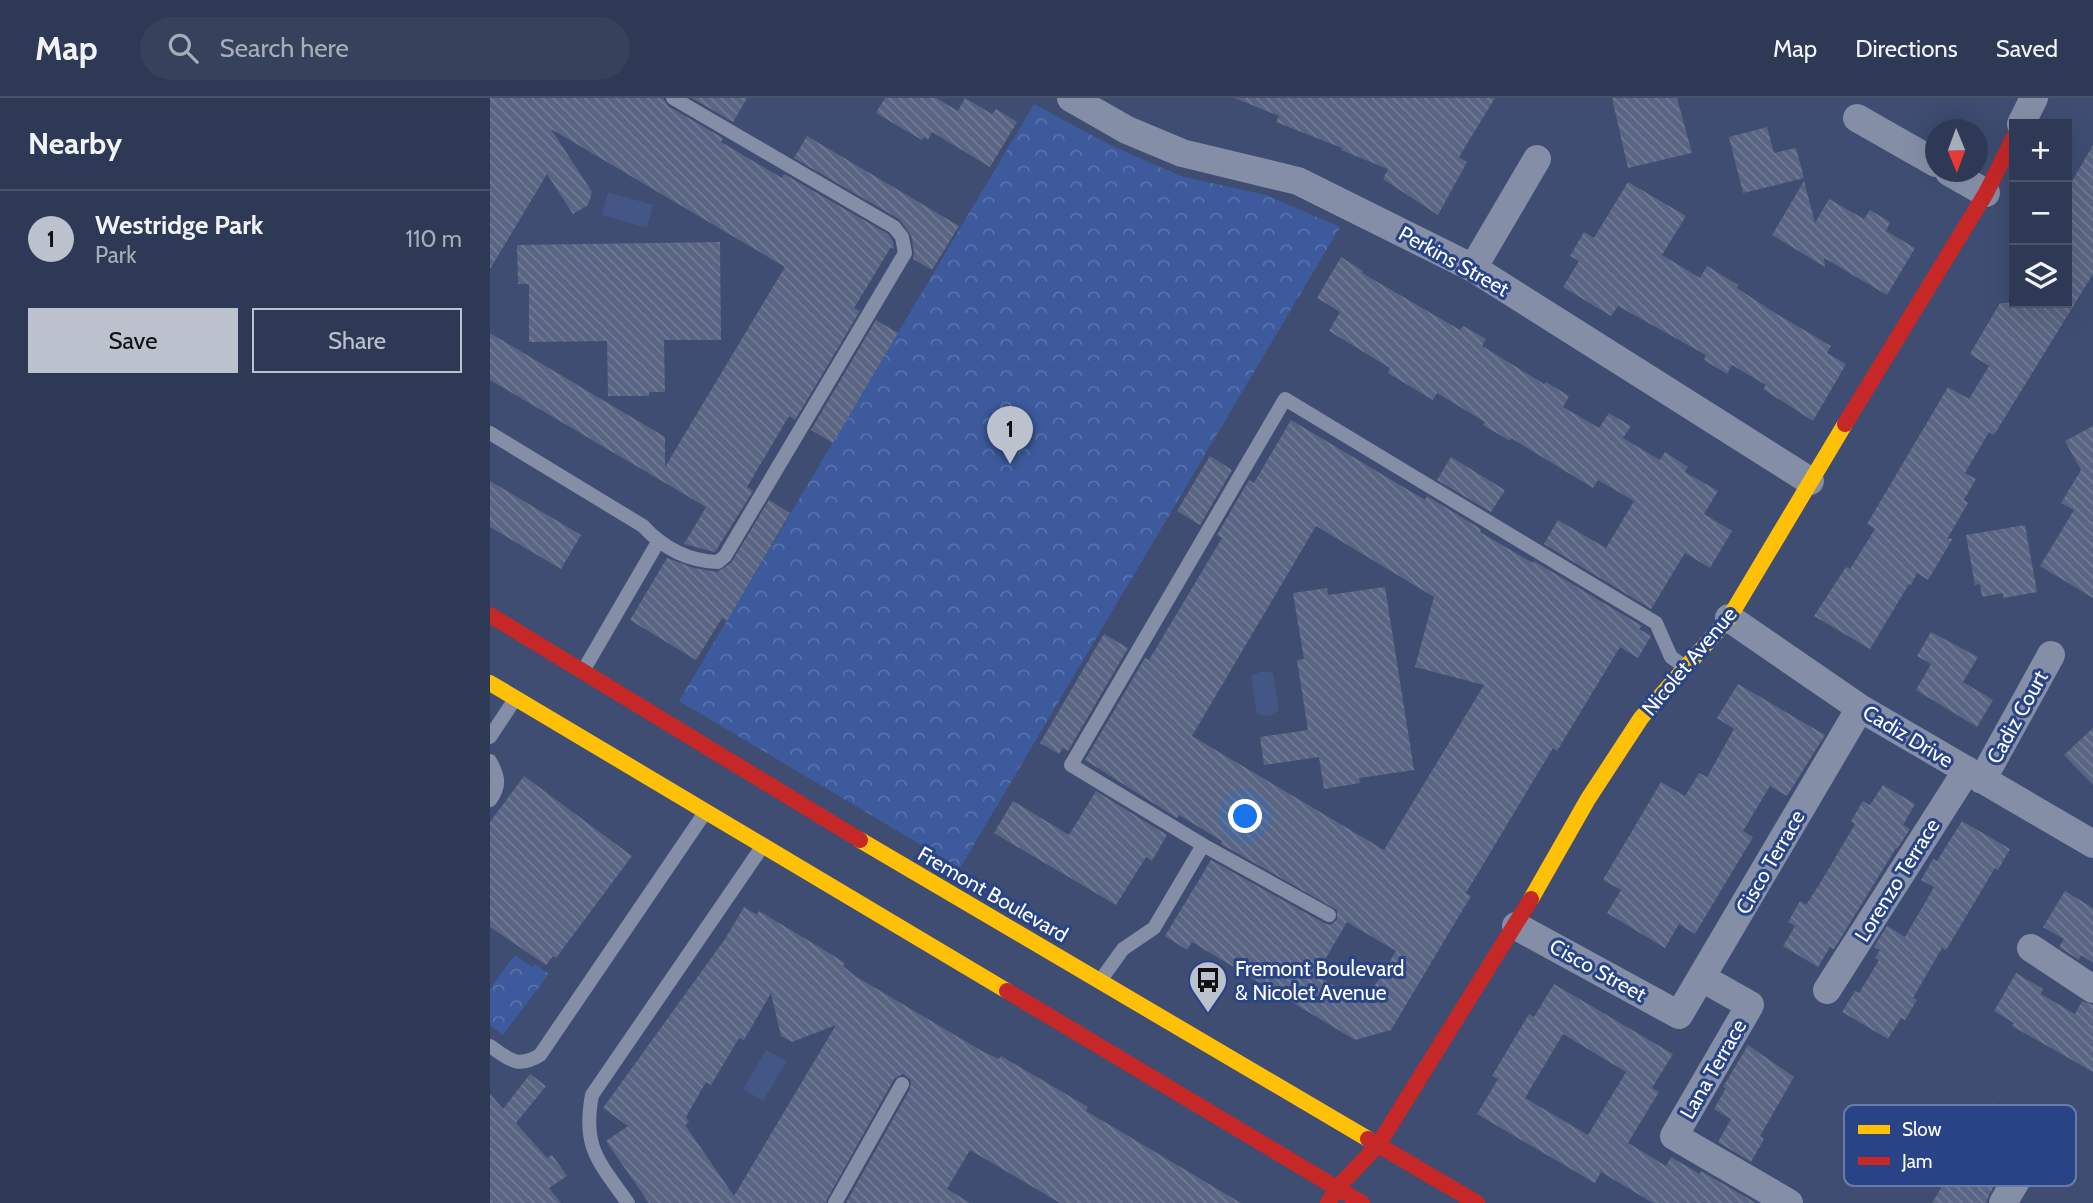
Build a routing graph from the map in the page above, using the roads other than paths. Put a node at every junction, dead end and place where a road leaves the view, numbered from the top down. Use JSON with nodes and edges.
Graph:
{"nodes":[{"id":1,"x":673,"y":98,"type":"edge"},
{"id":2,"x":1072,"y":98,"type":"edge"},
{"id":3,"x":2034,"y":98,"type":"edge"},
{"id":4,"x":1857,"y":118,"type":"dead end"},
{"id":5,"x":2024,"y":119,"type":"edge"},
{"id":6,"x":2009,"y":147,"type":"edge"},
{"id":7,"x":1925,"y":157,"type":"edge"},
{"id":8,"x":1538,"y":159,"type":"dead end"},
{"id":9,"x":1967,"y":182,"type":"edge"},
{"id":10,"x":1986,"y":193,"type":"junction"},
{"id":11,"x":1473,"y":268,"type":"junction"},
{"id":12,"x":490,"y":433,"type":"edge"},
{"id":13,"x":1810,"y":481,"type":"junction"},
{"id":14,"x":658,"y":542,"type":"junction"},
{"id":15,"x":490,"y":615,"type":"edge"},
{"id":16,"x":1730,"y":618,"type":"junction"},
{"id":17,"x":2051,"y":655,"type":"dead end"},
{"id":18,"x":1686,"y":668,"type":"junction"},
{"id":19,"x":582,"y":672,"type":"junction"},
{"id":20,"x":490,"y":683,"type":"edge"},
{"id":21,"x":516,"y":698,"type":"junction"},
{"id":22,"x":1860,"y":708,"type":"junction"},
{"id":23,"x":490,"y":737,"type":"edge"},
{"id":24,"x":490,"y":761,"type":"edge"},
{"id":25,"x":1974,"y":775,"type":"junction"},
{"id":26,"x":490,"y":800,"type":"edge"},
{"id":27,"x":706,"y":811,"type":"junction"},
{"id":28,"x":2093,"y":844,"type":"edge"},
{"id":29,"x":763,"y":845,"type":"junction"},
{"id":30,"x":1203,"y":845,"type":"junction"},
{"id":31,"x":1329,"y":915,"type":"dead end"},
{"id":32,"x":1516,"y":926,"type":"junction"},
{"id":33,"x":2032,"y":948,"type":"dead end"},
{"id":34,"x":1702,"y":978,"type":"junction"},
{"id":35,"x":1100,"y":981,"type":"junction"},
{"id":36,"x":2093,"y":989,"type":"edge"},
{"id":37,"x":1827,"y":990,"type":"dead end"},
{"id":38,"x":1679,"y":1015,"type":"joint"},
{"id":39,"x":490,"y":1046,"type":"edge"},
{"id":40,"x":902,"y":1084,"type":"dead end"},
{"id":41,"x":1378,"y":1145,"type":"junction"},
{"id":42,"x":1376,"y":1168,"type":"dead end"},
{"id":43,"x":2013,"y":1186,"type":"edge"},
{"id":44,"x":1337,"y":1188,"type":"junction"},
{"id":45,"x":1369,"y":1199,"type":"edge"},
{"id":46,"x":628,"y":1203,"type":"edge"},
{"id":47,"x":835,"y":1203,"type":"edge"},
{"id":48,"x":1328,"y":1203,"type":"edge"},
{"id":49,"x":1477,"y":1203,"type":"edge"},
{"id":50,"x":1789,"y":1203,"type":"edge"},
{"id":51,"x":2003,"y":1203,"type":"edge"}],
"edges":[{"from":1,"to":14,"type":"lane"},
{"from":2,"to":11,"type":"street","name":"Perkins Street"},
{"from":3,"to":5,"type":"street"},
{"from":4,"to":7,"type":"street"},
{"from":6,"to":10,"type":"main road","name":"Nicolet Avenue"},
{"from":8,"to":11,"type":"street"},
{"from":9,"to":10,"type":"street"},
{"from":10,"to":13,"type":"main road","name":"Nicolet Avenue"},
{"from":11,"to":13,"type":"street","name":"Perkins Street"},
{"from":12,"to":14,"type":"lane"},
{"from":13,"to":16,"type":"main road","name":"Nicolet Avenue"},
{"from":14,"to":19,"type":"lane"},
{"from":15,"to":19,"type":"main road","name":"Fremont Boulevard"},
{"from":16,"to":18,"type":"main road","name":"Nicolet Avenue"},
{"from":16,"to":22,"type":"street","name":"Cadiz Drive"},
{"from":17,"to":25,"type":"street","name":"Cadiz Court"},
{"from":18,"to":30,"type":"lane"},
{"from":18,"to":32,"type":"main road","name":"Nicolet Avenue"},
{"from":19,"to":35,"type":"main road","name":"Fremont Boulevard"},
{"from":20,"to":21,"type":"main road"},
{"from":21,"to":23,"type":"lane"},
{"from":21,"to":27,"type":"main road"},
{"from":22,"to":25,"type":"street","name":"Cadiz Drive"},
{"from":22,"to":34,"type":"street","name":"Cisco Terrace"},
{"from":24,"to":26,"type":"lane"},
{"from":25,"to":28,"type":"street","name":"Cadiz Drive"},
{"from":25,"to":37,"type":"street","name":"Lorenzo Terrace"},
{"from":27,"to":29,"type":"main road"},
{"from":27,"to":39,"type":"lane"},
{"from":29,"to":44,"type":"main road"},
{"from":29,"to":46,"type":"lane"},
{"from":30,"to":31,"type":"lane"},
{"from":30,"to":35,"type":"lane"},
{"from":32,"to":38,"type":"street","name":"Cisco Street"},
{"from":32,"to":41,"type":"main road","name":"Nicolet Avenue"},
{"from":33,"to":36,"type":"street"},
{"from":34,"to":38,"type":"street","name":"Cisco Terrace"},
{"from":34,"to":50,"type":"street","name":"Lana Terrace"},
{"from":35,"to":41,"type":"main road","name":"Fremont Boulevard"},
{"from":40,"to":47,"type":"lane"},
{"from":41,"to":42,"type":"main road","name":"Nicolet Avenue"},
{"from":41,"to":44,"type":"main road","name":"Nicolet Avenue"},
{"from":41,"to":49,"type":"main road","name":"Fremont Boulevard"},
{"from":43,"to":51,"type":"street"},
{"from":44,"to":45,"type":"main road"},
{"from":44,"to":48,"type":"main road","name":"Nicolet Avenue"}]}
